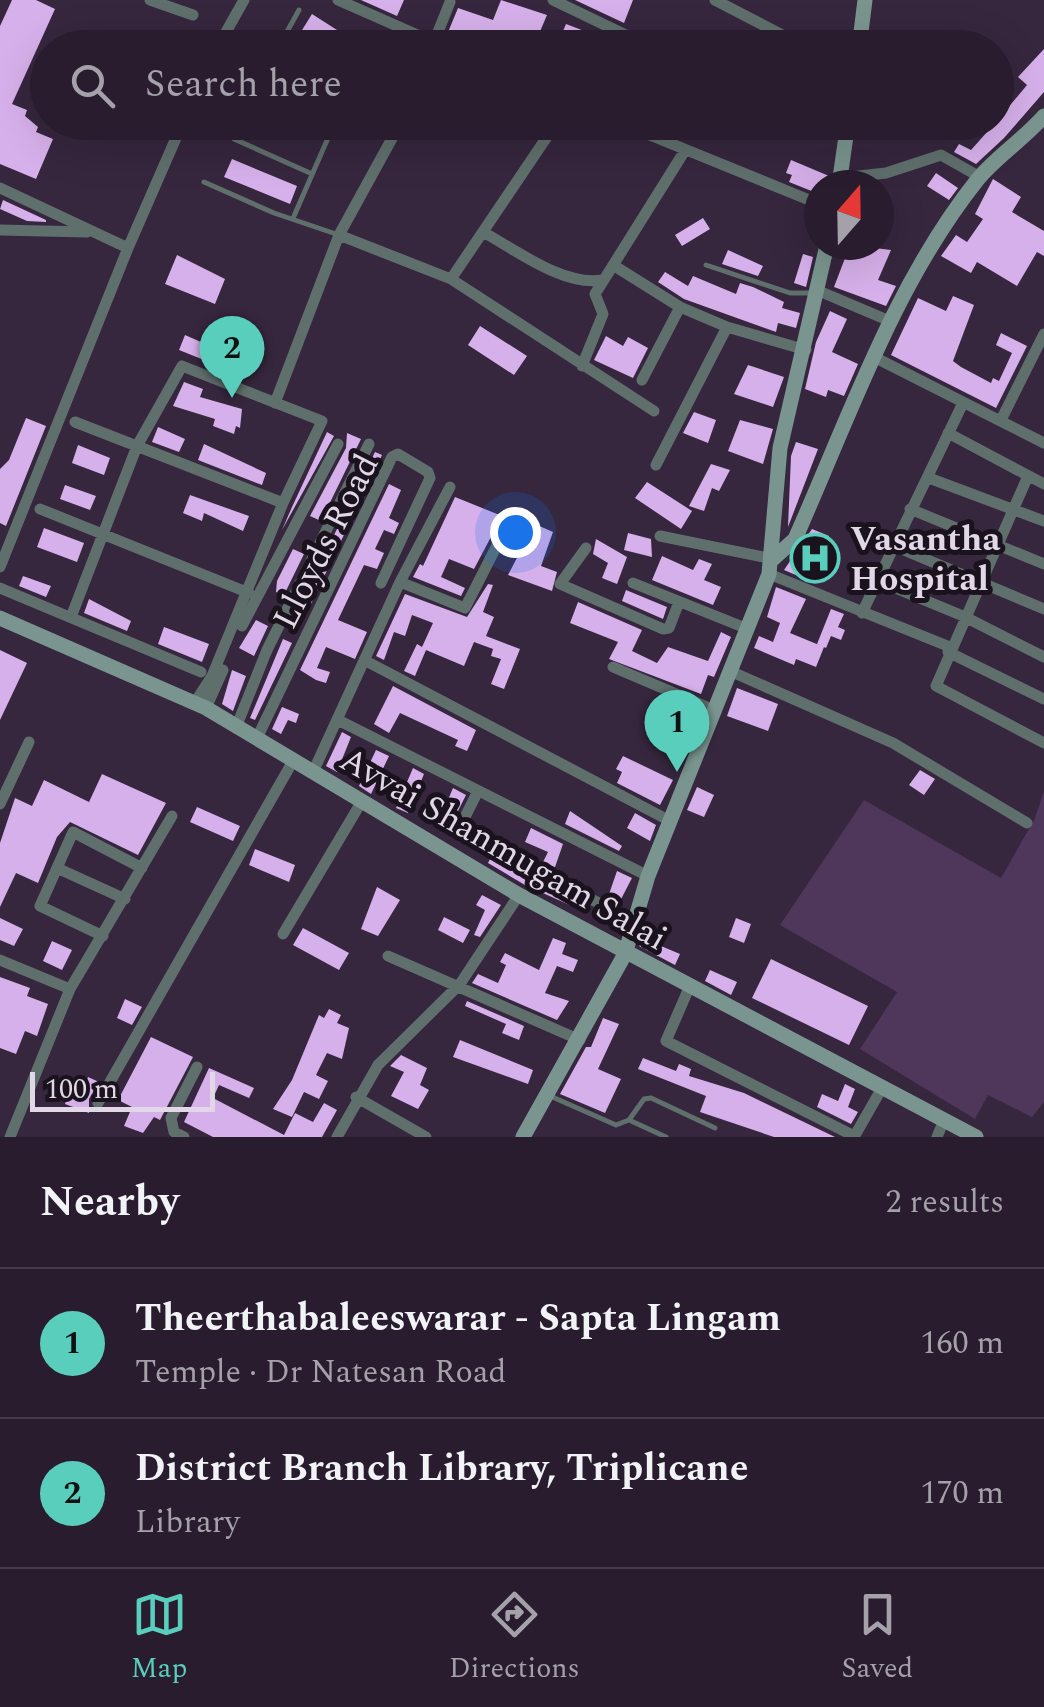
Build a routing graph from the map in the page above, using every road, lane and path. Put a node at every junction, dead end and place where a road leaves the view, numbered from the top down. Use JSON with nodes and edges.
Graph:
{"nodes":[{"id":1,"x":150,"y":0,"type":"edge"},
{"id":2,"x":244,"y":0,"type":"edge"},
{"id":3,"x":338,"y":0,"type":"edge"},
{"id":4,"x":553,"y":0,"type":"edge"},
{"id":5,"x":715,"y":0,"type":"edge"},
{"id":6,"x":865,"y":0,"type":"edge"},
{"id":7,"x":450,"y":2,"type":"edge"},
{"id":8,"x":299,"y":10,"type":"dead end"},
{"id":9,"x":193,"y":15,"type":"dead end"},
{"id":10,"x":227,"y":30,"type":"edge"},
{"id":11,"x":288,"y":30,"type":"edge"},
{"id":12,"x":406,"y":30,"type":"edge"},
{"id":13,"x":445,"y":30,"type":"edge"},
{"id":14,"x":615,"y":30,"type":"edge"},
{"id":15,"x":772,"y":30,"type":"edge"},
{"id":16,"x":861,"y":30,"type":"edge"},
{"id":17,"x":1040,"y":128,"type":"edge"},
{"id":18,"x":176,"y":140,"type":"edge"},
{"id":19,"x":234,"y":140,"type":"edge"},
{"id":20,"x":327,"y":140,"type":"edge"},
{"id":21,"x":391,"y":140,"type":"edge"},
{"id":22,"x":545,"y":140,"type":"edge"},
{"id":23,"x":658,"y":140,"type":"edge"},
{"id":24,"x":846,"y":140,"type":"edge"},
{"id":25,"x":684,"y":152,"type":"junction"},
{"id":26,"x":842,"y":170,"type":"edge"},
{"id":27,"x":894,"y":171,"type":"edge"},
{"id":28,"x":310,"y":173,"type":"junction"},
{"id":29,"x":980,"y":177,"type":"junction"},
{"id":30,"x":204,"y":182,"type":"dead end"},
{"id":31,"x":0,"y":188,"type":"edge"},
{"id":32,"x":804,"y":198,"type":"edge"},
{"id":33,"x":294,"y":216,"type":"junction"},
{"id":34,"x":0,"y":230,"type":"edge"},
{"id":35,"x":96,"y":232,"type":"junction"},
{"id":36,"x":482,"y":232,"type":"junction"},
{"id":37,"x":340,"y":235,"type":"junction"},
{"id":38,"x":128,"y":248,"type":"junction"},
{"id":39,"x":824,"y":260,"type":"edge"},
{"id":40,"x":613,"y":265,"type":"junction"},
{"id":41,"x":706,"y":265,"type":"dead end"},
{"id":42,"x":451,"y":279,"type":"junction"},
{"id":43,"x":603,"y":280,"type":"junction"},
{"id":44,"x":819,"y":291,"type":"junction"},
{"id":45,"x":680,"y":307,"type":"junction"},
{"id":46,"x":892,"y":322,"type":"junction"},
{"id":47,"x":727,"y":327,"type":"junction"},
{"id":48,"x":1044,"y":334,"type":"edge"},
{"id":49,"x":806,"y":350,"type":"junction"},
{"id":50,"x":874,"y":357,"type":"junction"},
{"id":51,"x":582,"y":366,"type":"junction"},
{"id":52,"x":642,"y":380,"type":"dead end"},
{"id":53,"x":275,"y":403,"type":"junction"},
{"id":54,"x":963,"y":403,"type":"junction"},
{"id":55,"x":654,"y":411,"type":"dead end"},
{"id":56,"x":1002,"y":420,"type":"junction"},
{"id":57,"x":75,"y":422,"type":"dead end"},
{"id":58,"x":948,"y":433,"type":"junction"},
{"id":59,"x":338,"y":444,"type":"dead end"},
{"id":60,"x":369,"y":444,"type":"dead end"},
{"id":61,"x":1044,"y":444,"type":"edge"},
{"id":62,"x":136,"y":446,"type":"junction"},
{"id":63,"x":656,"y":465,"type":"dead end"},
{"id":64,"x":1028,"y":476,"type":"junction"},
{"id":65,"x":929,"y":478,"type":"junction"},
{"id":66,"x":1044,"y":484,"type":"edge"},
{"id":67,"x":450,"y":487,"type":"dead end"},
{"id":68,"x":283,"y":503,"type":"junction"},
{"id":69,"x":40,"y":509,"type":"dead end"},
{"id":70,"x":910,"y":509,"type":"junction"},
{"id":71,"x":1013,"y":510,"type":"junction"},
{"id":72,"x":511,"y":518,"type":"dead end"},
{"id":73,"x":1044,"y":521,"type":"edge"},
{"id":74,"x":104,"y":535,"type":"junction"},
{"id":75,"x":660,"y":536,"type":"dead end"},
{"id":76,"x":892,"y":545,"type":"junction"},
{"id":77,"x":998,"y":546,"type":"junction"},
{"id":78,"x":586,"y":548,"type":"dead end"},
{"id":79,"x":1044,"y":564,"type":"edge"},
{"id":80,"x":771,"y":566,"type":"junction"},
{"id":81,"x":0,"y":567,"type":"edge"},
{"id":82,"x":876,"y":580,"type":"junction"},
{"id":83,"x":381,"y":582,"type":"dead end"},
{"id":84,"x":400,"y":582,"type":"junction"},
{"id":85,"x":981,"y":582,"type":"junction"},
{"id":86,"x":632,"y":583,"type":"dead end"},
{"id":87,"x":0,"y":588,"type":"edge"},
{"id":88,"x":249,"y":593,"type":"junction"},
{"id":89,"x":679,"y":602,"type":"junction"},
{"id":90,"x":1044,"y":608,"type":"edge"},
{"id":91,"x":862,"y":612,"type":"junction"},
{"id":92,"x":964,"y":616,"type":"junction"},
{"id":93,"x":70,"y":617,"type":"junction"},
{"id":94,"x":0,"y":618,"type":"edge"},
{"id":95,"x":748,"y":629,"type":"junction"},
{"id":96,"x":949,"y":650,"type":"junction"},
{"id":97,"x":1044,"y":657,"type":"edge"},
{"id":98,"x":364,"y":660,"type":"junction"},
{"id":99,"x":613,"y":667,"type":"dead end"},
{"id":100,"x":201,"y":672,"type":"dead end"},
{"id":101,"x":730,"y":672,"type":"junction"},
{"id":102,"x":1044,"y":699,"type":"edge"},
{"id":103,"x":200,"y":706,"type":"junction"},
{"id":104,"x":714,"y":710,"type":"junction"},
{"id":105,"x":338,"y":720,"type":"junction"},
{"id":106,"x":237,"y":725,"type":"junction"},
{"id":107,"x":258,"y":736,"type":"junction"},
{"id":108,"x":29,"y":742,"type":"dead end"},
{"id":109,"x":1044,"y":743,"type":"edge"},
{"id":110,"x":293,"y":761,"type":"junction"},
{"id":111,"x":314,"y":772,"type":"junction"},
{"id":112,"x":478,"y":791,"type":"junction"},
{"id":113,"x":362,"y":800,"type":"junction"},
{"id":114,"x":0,"y":804,"type":"edge"},
{"id":115,"x":172,"y":816,"type":"dead end"},
{"id":116,"x":670,"y":821,"type":"junction"},
{"id":117,"x":1027,"y":823,"type":"dead end"},
{"id":118,"x":57,"y":868,"type":"junction"},
{"id":119,"x":142,"y":868,"type":"junction"},
{"id":120,"x":648,"y":876,"type":"junction"},
{"id":121,"x":520,"y":895,"type":"junction"},
{"id":122,"x":124,"y":899,"type":"junction"},
{"id":123,"x":636,"y":922,"type":"junction"},
{"id":124,"x":283,"y":934,"type":"dead end"},
{"id":125,"x":103,"y":936,"type":"junction"},
{"id":126,"x":626,"y":954,"type":"junction"},
{"id":127,"x":388,"y":956,"type":"dead end"},
{"id":128,"x":0,"y":960,"type":"edge"},
{"id":129,"x":460,"y":984,"type":"junction"},
{"id":130,"x":690,"y":988,"type":"junction"},
{"id":131,"x":70,"y":989,"type":"junction"},
{"id":132,"x":580,"y":1040,"type":"junction"},
{"id":133,"x":197,"y":1067,"type":"dead end"},
{"id":134,"x":882,"y":1088,"type":"junction"},
{"id":135,"x":548,"y":1095,"type":"junction"},
{"id":136,"x":356,"y":1097,"type":"junction"},
{"id":137,"x":98,"y":1102,"type":"dead end"},
{"id":138,"x":630,"y":1120,"type":"junction"},
{"id":139,"x":944,"y":1120,"type":"junction"},
{"id":140,"x":716,"y":1128,"type":"dead end"},
{"id":141,"x":16,"y":1135,"type":"edge"},
{"id":142,"x":184,"y":1137,"type":"edge"},
{"id":143,"x":337,"y":1137,"type":"edge"},
{"id":144,"x":426,"y":1137,"type":"edge"},
{"id":145,"x":523,"y":1137,"type":"edge"},
{"id":146,"x":666,"y":1137,"type":"edge"},
{"id":147,"x":854,"y":1137,"type":"edge"},
{"id":148,"x":936,"y":1137,"type":"edge"},
{"id":149,"x":976,"y":1137,"type":"edge"}],
"edges":[{"from":1,"to":9,"type":"street"},
{"from":2,"to":10,"type":"street"},
{"from":3,"to":12,"type":"street"},
{"from":4,"to":14,"type":"street"},
{"from":5,"to":15,"type":"street"},
{"from":6,"to":16,"type":"street"},
{"from":7,"to":13,"type":"street"},
{"from":8,"to":11,"type":"lane"},
{"from":17,"to":29,"type":"street"},
{"from":18,"to":38,"type":"street"},
{"from":19,"to":28,"type":"lane"},
{"from":20,"to":28,"type":"lane"},
{"from":21,"to":37,"type":"street"},
{"from":22,"to":36,"type":"street"},
{"from":23,"to":25,"type":"street"},
{"from":24,"to":26,"type":"street"},
{"from":25,"to":32,"type":"street"},
{"from":25,"to":40,"type":"street"},
{"from":27,"to":29,"type":"street"},
{"from":28,"to":33,"type":"lane"},
{"from":29,"to":46,"type":"street"},
{"from":30,"to":33,"type":"lane"},
{"from":31,"to":35,"type":"street"},
{"from":33,"to":37,"type":"lane"},
{"from":34,"to":35,"type":"street"},
{"from":35,"to":38,"type":"street"},
{"from":36,"to":42,"type":"street"},
{"from":36,"to":43,"type":"street"},
{"from":37,"to":42,"type":"street"},
{"from":37,"to":53,"type":"street"},
{"from":38,"to":81,"type":"street"},
{"from":39,"to":44,"type":"street"},
{"from":40,"to":43,"type":"street"},
{"from":40,"to":45,"type":"street"},
{"from":41,"to":44,"type":"lane"},
{"from":42,"to":51,"type":"street"},
{"from":43,"to":51,"type":"street"},
{"from":44,"to":46,"type":"street"},
{"from":44,"to":49,"type":"street"},
{"from":45,"to":47,"type":"street"},
{"from":45,"to":52,"type":"street"},
{"from":46,"to":50,"type":"street"},
{"from":47,"to":49,"type":"street"},
{"from":47,"to":63,"type":"street"},
{"from":48,"to":56,"type":"street"},
{"from":49,"to":80,"type":"street"},
{"from":50,"to":54,"type":"street"},
{"from":50,"to":80,"type":"street"},
{"from":51,"to":55,"type":"street"},
{"from":53,"to":62,"type":"street"},
{"from":53,"to":68,"type":"street"},
{"from":54,"to":56,"type":"street"},
{"from":54,"to":58,"type":"street"},
{"from":56,"to":61,"type":"street"},
{"from":57,"to":62,"type":"street"},
{"from":58,"to":64,"type":"street"},
{"from":58,"to":65,"type":"street"},
{"from":59,"to":103,"type":"street"},
{"from":60,"to":106,"type":"street"},
{"from":62,"to":68,"type":"street"},
{"from":62,"to":74,"type":"street"},
{"from":64,"to":66,"type":"street"},
{"from":64,"to":71,"type":"street"},
{"from":65,"to":70,"type":"street"},
{"from":65,"to":71,"type":"street"},
{"from":67,"to":84,"type":"street"},
{"from":68,"to":88,"type":"street"},
{"from":69,"to":74,"type":"street"},
{"from":70,"to":76,"type":"street"},
{"from":70,"to":77,"type":"street"},
{"from":71,"to":73,"type":"street"},
{"from":71,"to":77,"type":"street"},
{"from":72,"to":84,"type":"street"},
{"from":74,"to":88,"type":"street"},
{"from":74,"to":93,"type":"street"},
{"from":75,"to":80,"type":"street"},
{"from":76,"to":82,"type":"street"},
{"from":76,"to":85,"type":"street"},
{"from":77,"to":79,"type":"street"},
{"from":77,"to":85,"type":"street"},
{"from":78,"to":89,"type":"street"},
{"from":80,"to":91,"type":"street"},
{"from":80,"to":95,"type":"street"},
{"from":82,"to":91,"type":"street"},
{"from":82,"to":92,"type":"street"},
{"from":83,"to":107,"type":"street","name":"Lloyds Road"},
{"from":84,"to":98,"type":"street"},
{"from":85,"to":90,"type":"street"},
{"from":85,"to":92,"type":"street"},
{"from":86,"to":89,"type":"street"},
{"from":87,"to":93,"type":"street"},
{"from":88,"to":103,"type":"street"},
{"from":89,"to":95,"type":"street"},
{"from":91,"to":96,"type":"street"},
{"from":92,"to":96,"type":"street"},
{"from":92,"to":97,"type":"street"},
{"from":93,"to":100,"type":"street"},
{"from":94,"to":103,"type":"street","name":"Avvai Shanmugam Salai"},
{"from":95,"to":101,"type":"street"},
{"from":96,"to":102,"type":"street"},
{"from":96,"to":109,"type":"street"},
{"from":98,"to":105,"type":"street"},
{"from":98,"to":116,"type":"street"},
{"from":99,"to":104,"type":"street"},
{"from":101,"to":104,"type":"street"},
{"from":101,"to":117,"type":"street"},
{"from":103,"to":106,"type":"street","name":"Avvai Shanmugam Salai"},
{"from":104,"to":116,"type":"street"},
{"from":105,"to":111,"type":"street"},
{"from":105,"to":112,"type":"street"},
{"from":106,"to":107,"type":"street","name":"Avvai Shanmugam Salai"},
{"from":107,"to":110,"type":"street","name":"Avvai Shanmugam Salai"},
{"from":108,"to":114,"type":"street"},
{"from":110,"to":111,"type":"street","name":"Avvai Shanmugam Salai"},
{"from":110,"to":137,"type":"street"},
{"from":111,"to":113,"type":"street","name":"Avvai Shanmugam Salai"},
{"from":112,"to":120,"type":"street"},
{"from":112,"to":123,"type":"street"},
{"from":113,"to":121,"type":"street","name":"Avvai Shanmugam Salai"},
{"from":113,"to":124,"type":"street"},
{"from":115,"to":119,"type":"street"},
{"from":116,"to":120,"type":"street"},
{"from":118,"to":119,"type":"street"},
{"from":118,"to":122,"type":"street"},
{"from":118,"to":125,"type":"street"},
{"from":119,"to":122,"type":"street"},
{"from":120,"to":123,"type":"street"},
{"from":121,"to":126,"type":"street","name":"Avvai Shanmugam Salai"},
{"from":121,"to":129,"type":"street"},
{"from":122,"to":125,"type":"street"},
{"from":123,"to":126,"type":"street"},
{"from":125,"to":131,"type":"street"},
{"from":126,"to":130,"type":"street","name":"Avvai Shanmugam Salai"},
{"from":126,"to":132,"type":"street"},
{"from":127,"to":129,"type":"street"},
{"from":128,"to":131,"type":"street"},
{"from":129,"to":132,"type":"street"},
{"from":129,"to":136,"type":"street"},
{"from":130,"to":134,"type":"street","name":"Avvai Shanmugam Salai"},
{"from":130,"to":147,"type":"street"},
{"from":131,"to":141,"type":"street"},
{"from":132,"to":135,"type":"street"},
{"from":133,"to":142,"type":"street"},
{"from":134,"to":139,"type":"street","name":"Avvai Shanmugam Salai"},
{"from":134,"to":147,"type":"street"},
{"from":135,"to":138,"type":"lane"},
{"from":135,"to":145,"type":"street"},
{"from":136,"to":143,"type":"street"},
{"from":136,"to":144,"type":"street"},
{"from":138,"to":140,"type":"lane"},
{"from":138,"to":146,"type":"lane"},
{"from":139,"to":148,"type":"street"},
{"from":139,"to":149,"type":"street","name":"Avvai Shanmugam Salai"}]}
